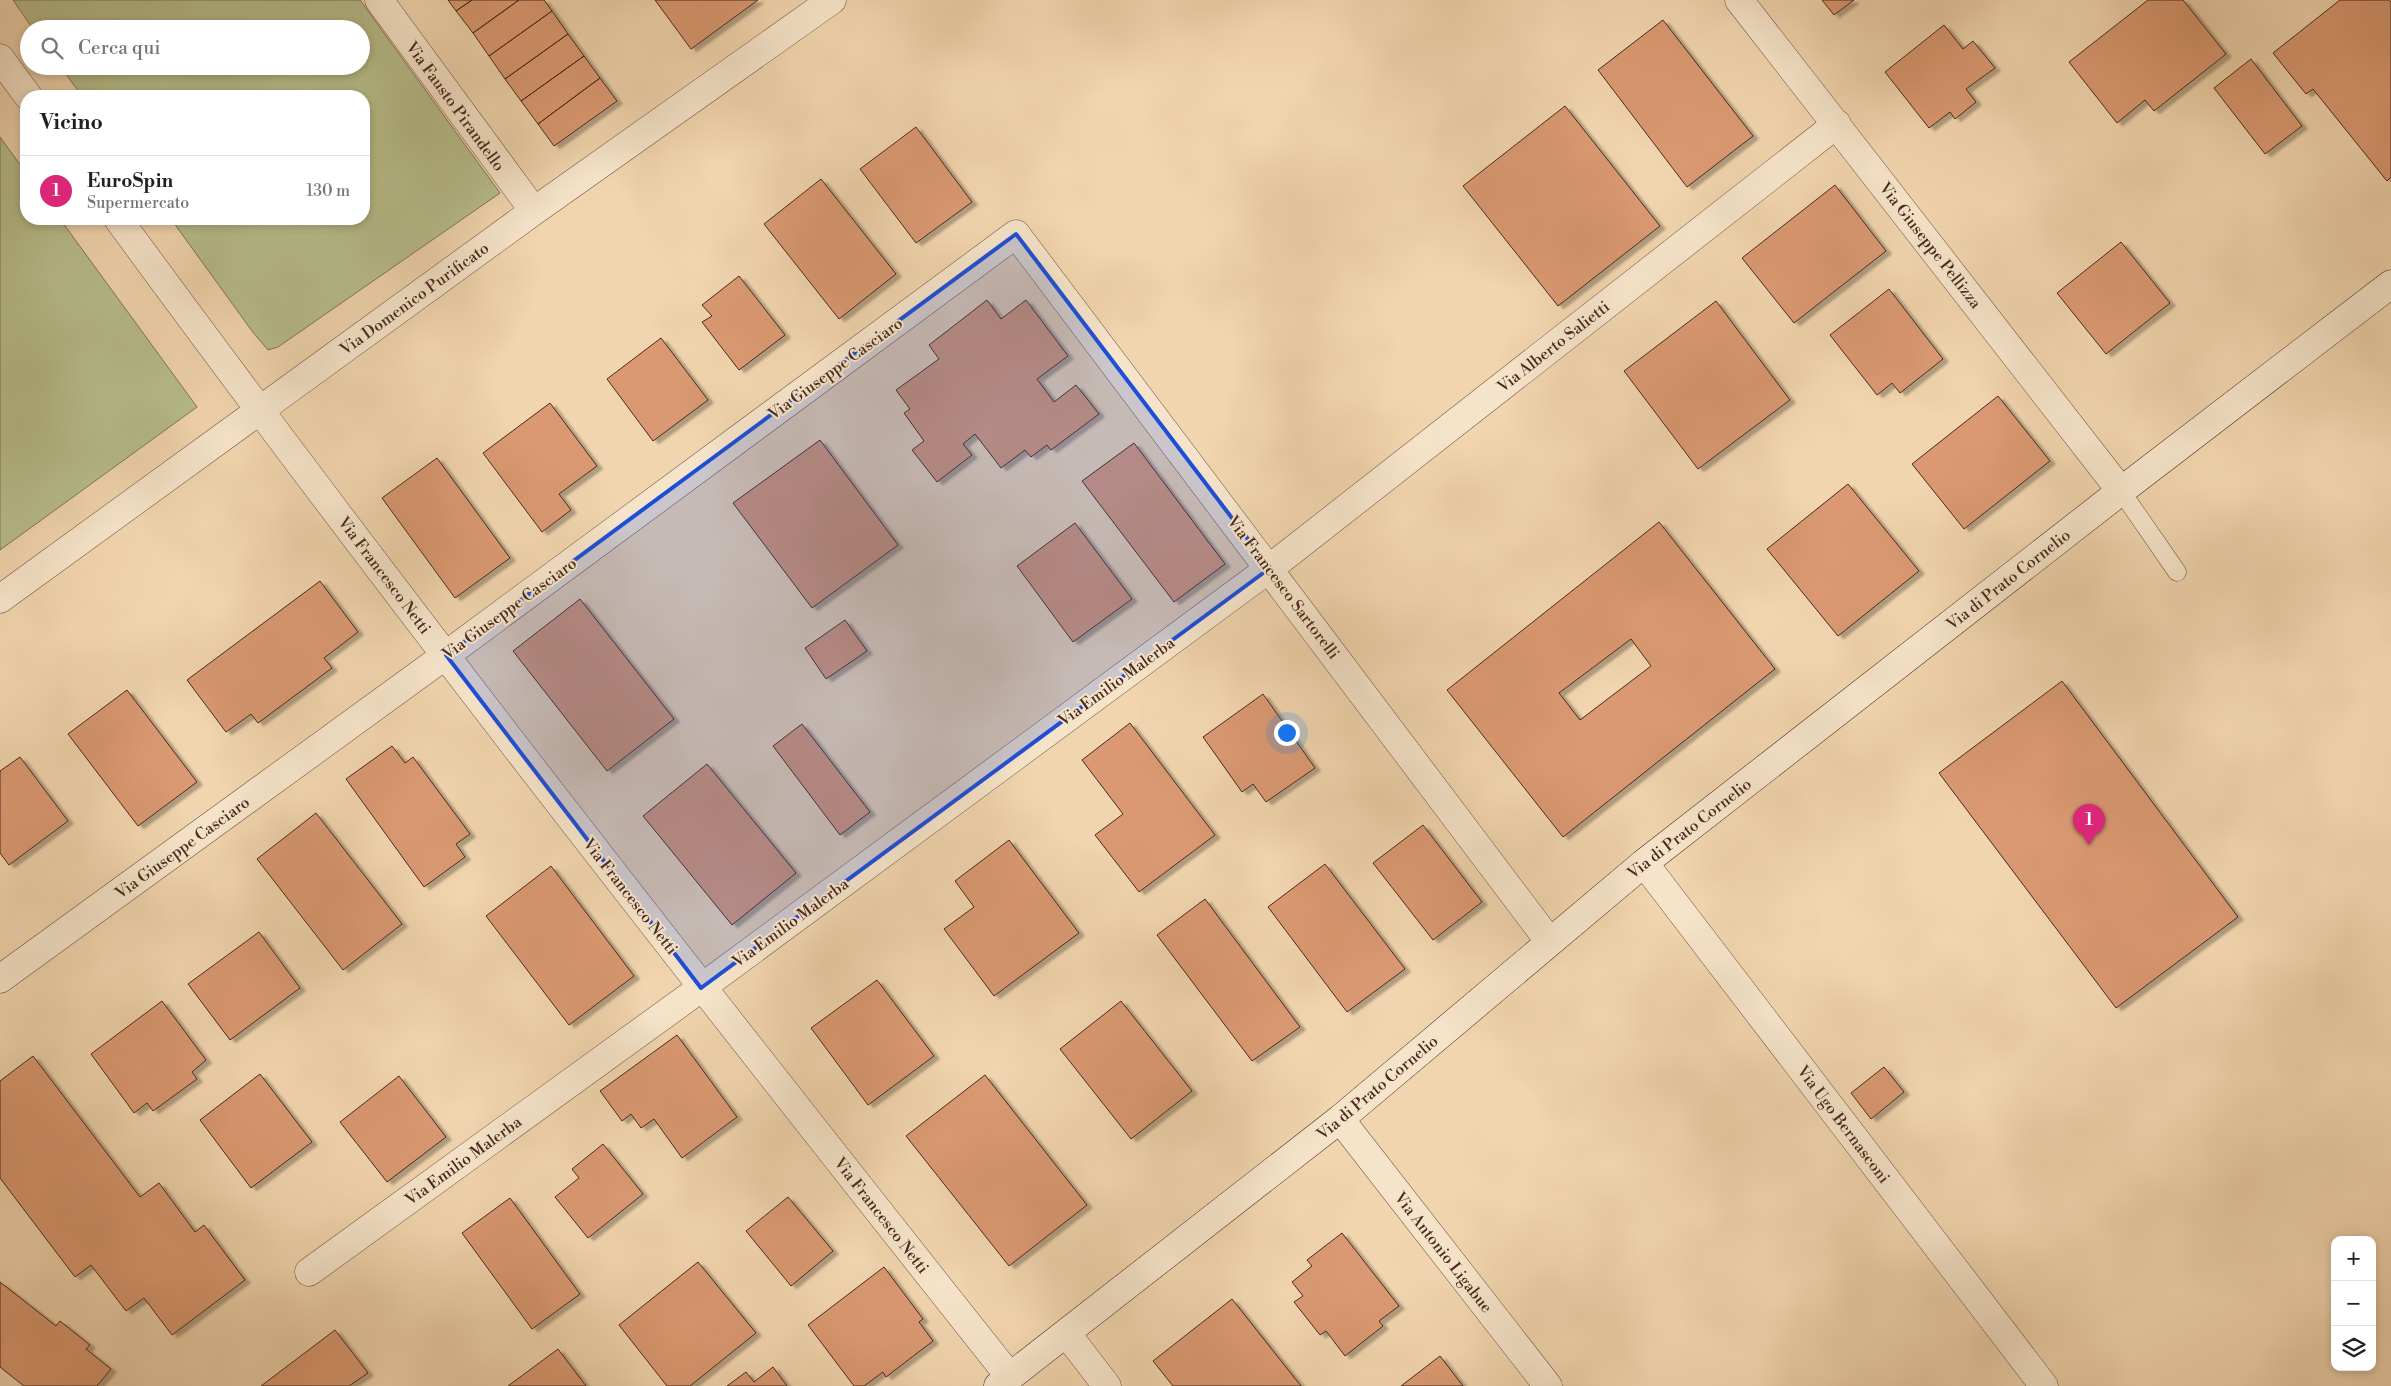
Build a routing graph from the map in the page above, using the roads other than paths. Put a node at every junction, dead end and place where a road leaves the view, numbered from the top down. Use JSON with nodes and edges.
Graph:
{"nodes":[{"id":1,"x":379,"y":0,"type":"edge"},
{"id":2,"x":832,"y":0,"type":"edge"},
{"id":3,"x":1739,"y":0,"type":"edge"},
{"id":4,"x":0,"y":58,"type":"edge"},
{"id":5,"x":24,"y":90,"type":"edge"},
{"id":6,"x":1837,"y":124,"type":"junction"},
{"id":7,"x":534,"y":211,"type":"junction"},
{"id":8,"x":122,"y":225,"type":"edge"},
{"id":9,"x":1016,"y":234,"type":"joint"},
{"id":10,"x":2391,"y":284,"type":"edge"},
{"id":11,"x":259,"y":411,"type":"junction"},
{"id":12,"x":2121,"y":491,"type":"junction"},
{"id":13,"x":1270,"y":568,"type":"junction"},
{"id":14,"x":2177,"y":572,"type":"dead end"},
{"id":15,"x":0,"y":599,"type":"edge"},
{"id":16,"x":446,"y":655,"type":"junction"},
{"id":17,"x":1644,"y":863,"type":"junction"},
{"id":18,"x":1549,"y":941,"type":"junction"},
{"id":19,"x":0,"y":979,"type":"edge"},
{"id":20,"x":701,"y":988,"type":"junction"},
{"id":21,"x":1340,"y":1119,"type":"junction"},
{"id":22,"x":309,"y":1272,"type":"dead end"},
{"id":23,"x":1067,"y":1334,"type":"junction"},
{"id":24,"x":1004,"y":1381,"type":"edge"},
{"id":25,"x":1107,"y":1386,"type":"edge"},
{"id":26,"x":1548,"y":1386,"type":"edge"},
{"id":27,"x":2044,"y":1386,"type":"edge"}],
"edges":[{"from":1,"to":7,"type":"street","name":"Via Fausto Pirandello"},
{"from":2,"to":7,"type":"street","name":"Via Domenico Purificato"},
{"from":3,"to":6,"type":"street","name":"Via Giuseppe Pellizza"},
{"from":4,"to":5,"type":"street"},
{"from":6,"to":12,"type":"street","name":"Via Giuseppe Pellizza"},
{"from":6,"to":13,"type":"street","name":"Via Alberto Salietti"},
{"from":7,"to":11,"type":"street","name":"Via Domenico Purificato"},
{"from":8,"to":11,"type":"street","name":"Via Francesco Netti"},
{"from":9,"to":13,"type":"street","name":"Via Francesco Sartorelli"},
{"from":9,"to":16,"type":"street","name":"Via Giuseppe Casciaro"},
{"from":10,"to":12,"type":"street","name":"Via di Prato Cornelio"},
{"from":11,"to":15,"type":"street","name":"Via Domenico Purificato"},
{"from":11,"to":16,"type":"street","name":"Via Francesco Netti"},
{"from":12,"to":14,"type":"lane"},
{"from":12,"to":17,"type":"street","name":"Via di Prato Cornelio"},
{"from":13,"to":18,"type":"street","name":"Via Francesco Sartorelli"},
{"from":13,"to":20,"type":"street","name":"Via Emilio Malerba"},
{"from":16,"to":19,"type":"street","name":"Via Giuseppe Casciaro"},
{"from":16,"to":20,"type":"street","name":"Via Francesco Netti"},
{"from":17,"to":18,"type":"street","name":"Via di Prato Cornelio"},
{"from":17,"to":27,"type":"street","name":"Via Ugo Bernasconi"},
{"from":18,"to":21,"type":"street","name":"Via di Prato Cornelio"},
{"from":20,"to":22,"type":"street","name":"Via Emilio Malerba"},
{"from":20,"to":24,"type":"street","name":"Via Francesco Netti"},
{"from":21,"to":23,"type":"street","name":"Via di Prato Cornelio"},
{"from":21,"to":26,"type":"street","name":"Via Antonio Ligabue"},
{"from":23,"to":24,"type":"street","name":"Via di Prato Cornelio"},
{"from":23,"to":25,"type":"street"}]}
